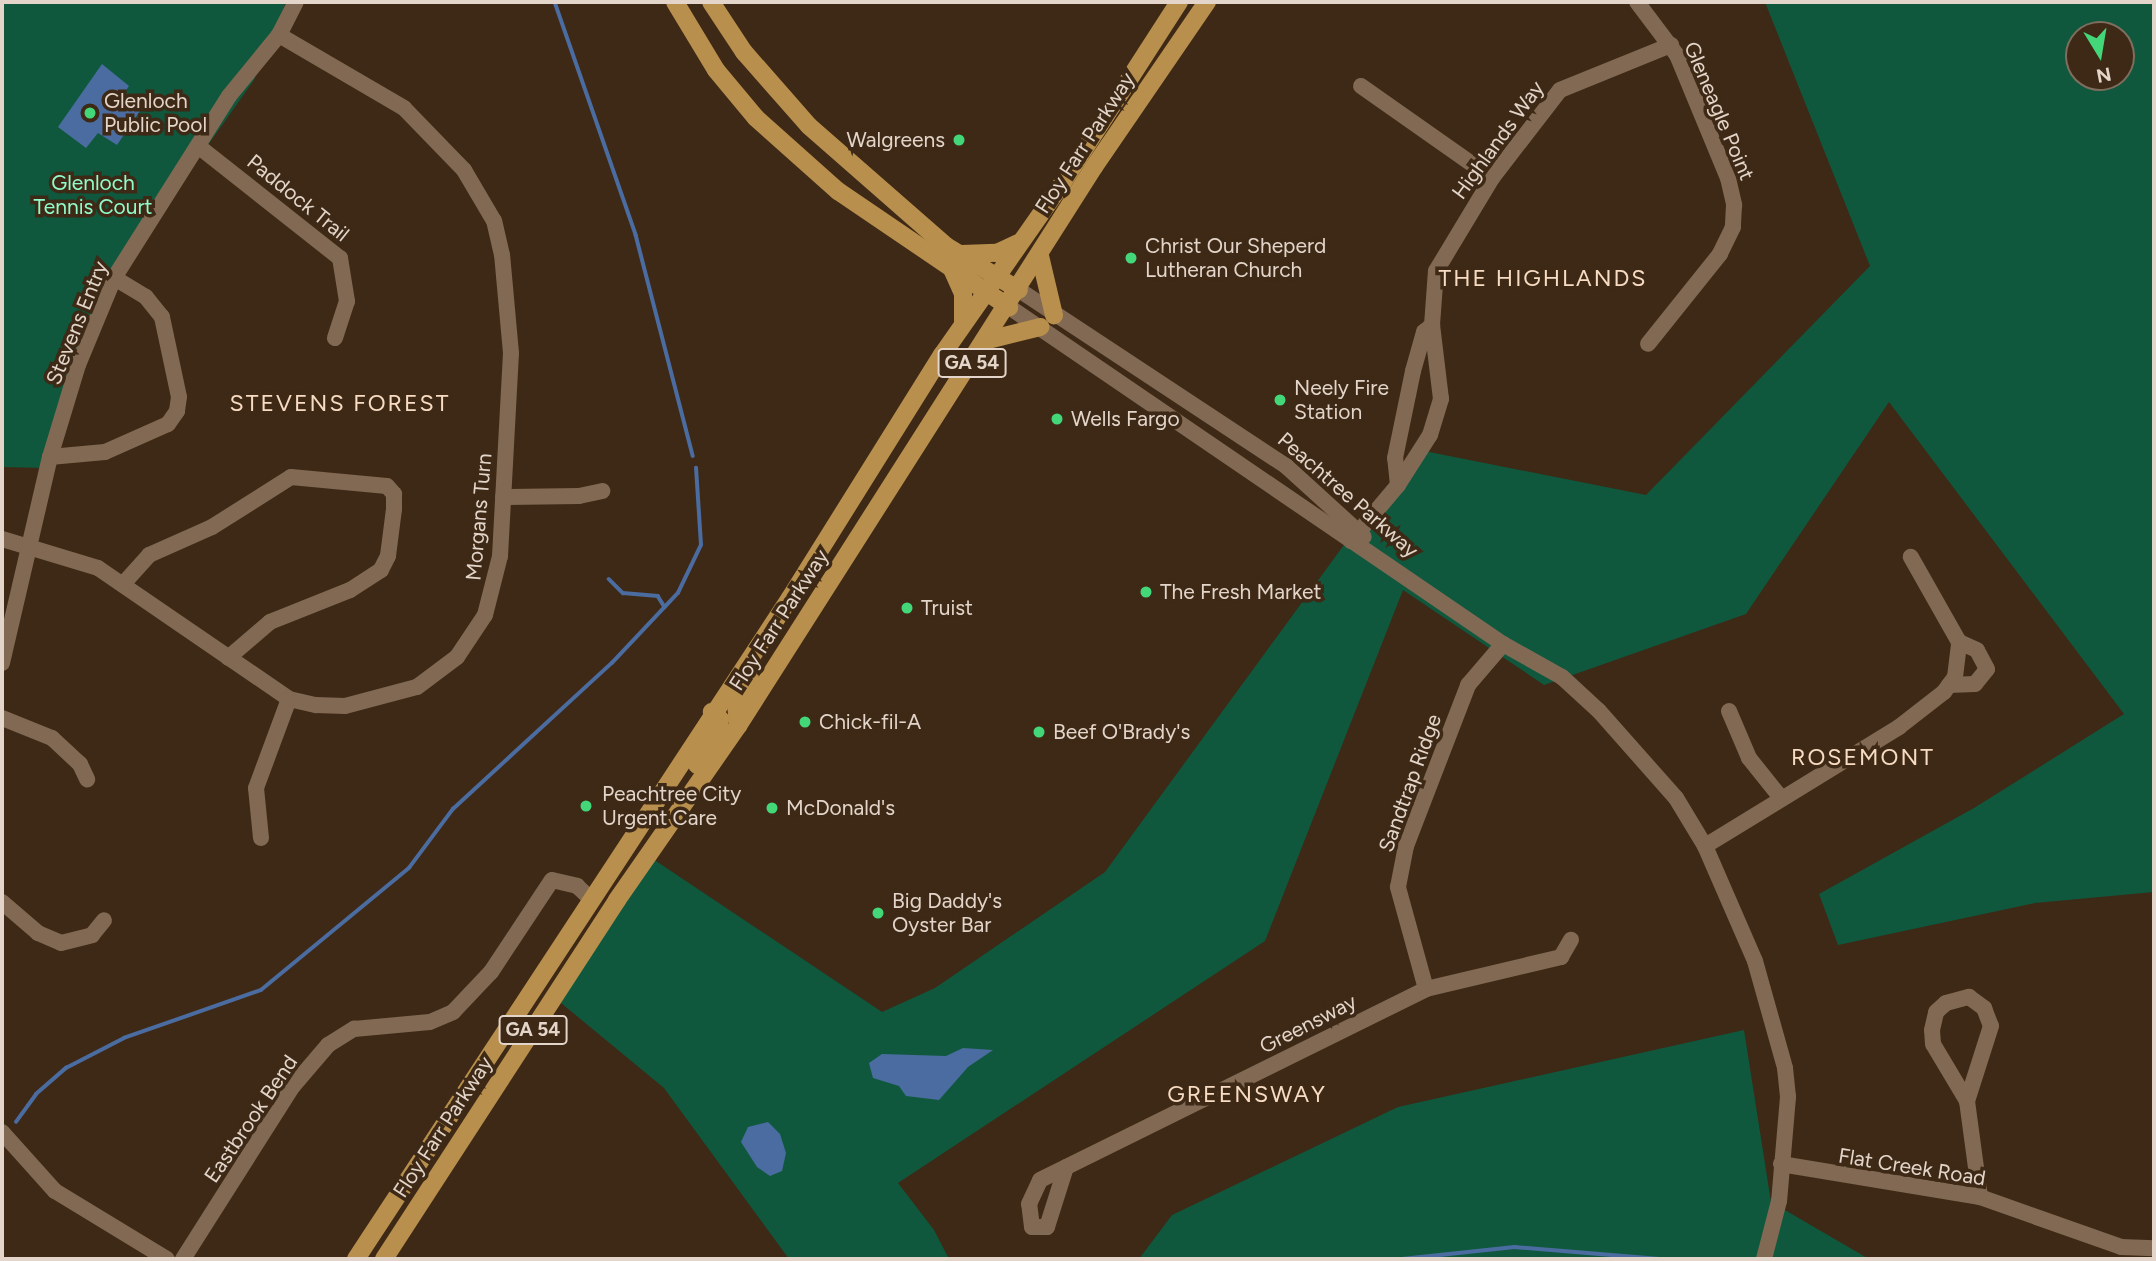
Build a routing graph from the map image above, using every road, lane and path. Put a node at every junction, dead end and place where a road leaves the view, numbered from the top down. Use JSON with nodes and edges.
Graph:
{"nodes":[{"id":1,"x":296,"y":2,"type":"edge"},
{"id":2,"x":675,"y":2,"type":"edge"},
{"id":3,"x":711,"y":2,"type":"edge"},
{"id":4,"x":1179,"y":2,"type":"edge"},
{"id":5,"x":1207,"y":2,"type":"edge"},
{"id":6,"x":1637,"y":2,"type":"edge"},
{"id":7,"x":279,"y":34,"type":"junction"},
{"id":8,"x":1671,"y":45,"type":"junction"},
{"id":9,"x":1361,"y":86,"type":"dead end"},
{"id":10,"x":198,"y":146,"type":"junction"},
{"id":11,"x":1492,"y":178,"type":"junction"},
{"id":12,"x":1021,"y":241,"type":"junction"},
{"id":13,"x":1040,"y":256,"type":"junction"},
{"id":14,"x":955,"y":261,"type":"junction"},
{"id":15,"x":114,"y":278,"type":"junction"},
{"id":16,"x":992,"y":284,"type":"junction"},
{"id":17,"x":1019,"y":290,"type":"junction"},
{"id":18,"x":1009,"y":307,"type":"junction"},
{"id":19,"x":1054,"y":315,"type":"junction"},
{"id":20,"x":963,"y":324,"type":"junction"},
{"id":21,"x":1432,"y":325,"type":"junction"},
{"id":22,"x":1040,"y":327,"type":"junction"},
{"id":23,"x":335,"y":338,"type":"dead end"},
{"id":24,"x":988,"y":340,"type":"junction"},
{"id":25,"x":1648,"y":344,"type":"dead end"},
{"id":26,"x":1136,"y":367,"type":"junction"},
{"id":27,"x":1126,"y":386,"type":"junction"},
{"id":28,"x":50,"y":457,"type":"junction"},
{"id":29,"x":1398,"y":485,"type":"junction"},
{"id":30,"x":602,"y":491,"type":"dead end"},
{"id":31,"x":503,"y":497,"type":"junction"},
{"id":32,"x":1355,"y":536,"type":"junction"},
{"id":33,"x":2,"y":539,"type":"edge"},
{"id":34,"x":29,"y":547,"type":"junction"},
{"id":35,"x":1911,"y":556,"type":"dead end"},
{"id":36,"x":124,"y":583,"type":"junction"},
{"id":37,"x":790,"y":598,"type":"junction"},
{"id":38,"x":1959,"y":642,"type":"junction"},
{"id":39,"x":1503,"y":644,"type":"junction"},
{"id":40,"x":228,"y":658,"type":"junction"},
{"id":41,"x":2,"y":663,"type":"edge"},
{"id":42,"x":1949,"y":685,"type":"junction"},
{"id":43,"x":289,"y":699,"type":"junction"},
{"id":44,"x":712,"y":712,"type":"junction"},
{"id":45,"x":1729,"y":712,"type":"dead end"},
{"id":46,"x":2,"y":718,"type":"edge"},
{"id":47,"x":738,"y":726,"type":"junction"},
{"id":48,"x":87,"y":779,"type":"dead end"},
{"id":49,"x":1780,"y":798,"type":"junction"},
{"id":50,"x":685,"y":803,"type":"junction"},
{"id":51,"x":261,"y":838,"type":"dead end"},
{"id":52,"x":1705,"y":846,"type":"junction"},
{"id":53,"x":591,"y":899,"type":"junction"},
{"id":54,"x":2,"y":902,"type":"edge"},
{"id":55,"x":104,"y":920,"type":"dead end"},
{"id":56,"x":1571,"y":940,"type":"dead end"},
{"id":57,"x":1426,"y":989,"type":"junction"},
{"id":58,"x":1967,"y":1101,"type":"junction"},
{"id":59,"x":2,"y":1132,"type":"edge"},
{"id":60,"x":1781,"y":1164,"type":"junction"},
{"id":61,"x":1066,"y":1167,"type":"dead end"},
{"id":62,"x":1980,"y":1197,"type":"junction"},
{"id":63,"x":2154,"y":1248,"type":"edge"},
{"id":64,"x":167,"y":1259,"type":"edge"},
{"id":65,"x":183,"y":1259,"type":"edge"},
{"id":66,"x":356,"y":1259,"type":"edge"},
{"id":67,"x":384,"y":1259,"type":"edge"},
{"id":68,"x":1764,"y":1259,"type":"edge"}],
"edges":[{"from":1,"to":7,"type":"street","name":"Stevens Entry"},
{"from":2,"to":14,"type":"main road"},
{"from":3,"to":14,"type":"main road"},
{"from":4,"to":12,"type":"main road","name":"Floy Farr Parkway","number":"GA 54"},
{"from":5,"to":13,"type":"main road","name":"Floy Farr Parkway","number":"GA 54"},
{"from":6,"to":8,"type":"street","name":"Gleneagle Point"},
{"from":7,"to":10,"type":"street","name":"Stevens Entry"},
{"from":7,"to":31,"type":"street","name":"Morgans Turn"},
{"from":8,"to":11,"type":"street","name":"Highlands Way"},
{"from":8,"to":25,"type":"street","name":"Gleneagle Point"},
{"from":9,"to":11,"type":"street"},
{"from":10,"to":15,"type":"street","name":"Stevens Entry"},
{"from":10,"to":23,"type":"street","name":"Paddock Trail"},
{"from":11,"to":21,"type":"street","name":"Highlands Way"},
{"from":12,"to":14,"type":"main road"},
{"from":12,"to":16,"type":"main road","name":"Floy Farr Parkway","number":"GA 54"},
{"from":13,"to":17,"type":"main road","name":"Floy Farr Parkway","number":"GA 54"},
{"from":13,"to":19,"type":"main road"},
{"from":14,"to":16,"type":"main road"},
{"from":14,"to":20,"type":"main road"},
{"from":15,"to":28,"type":"street","name":"Stevens Entry"},
{"from":15,"to":28,"type":"street"},
{"from":16,"to":17,"type":"main road"},
{"from":16,"to":18,"type":"main road"},
{"from":16,"to":20,"type":"main road","name":"Floy Farr Parkway","number":"GA 54"},
{"from":17,"to":18,"type":"main road","name":"Floy Farr Parkway","number":"GA 54"},
{"from":17,"to":19,"type":"street","name":"Peachtree Parkway"},
{"from":18,"to":22,"type":"street"},
{"from":18,"to":24,"type":"main road","name":"Floy Farr Parkway","number":"GA 54"},
{"from":19,"to":26,"type":"street","name":"Peachtree Parkway"},
{"from":20,"to":37,"type":"main road","name":"Floy Farr Parkway","number":"GA 54"},
{"from":21,"to":29,"type":"street","name":"Highlands Way"},
{"from":21,"to":29,"type":"street","name":"Highlands Way"},
{"from":22,"to":24,"type":"main road"},
{"from":22,"to":27,"type":"street"},
{"from":24,"to":47,"type":"main road","name":"Floy Farr Parkway","number":"GA 54"},
{"from":26,"to":27,"type":"street"},
{"from":26,"to":32,"type":"street","name":"Peachtree Parkway"},
{"from":27,"to":32,"type":"street"},
{"from":28,"to":34,"type":"street","name":"Stevens Entry"},
{"from":29,"to":32,"type":"street","name":"Highlands Way"},
{"from":30,"to":31,"type":"street"},
{"from":31,"to":43,"type":"street","name":"Morgans Turn"},
{"from":32,"to":39,"type":"street"},
{"from":33,"to":34,"type":"street","name":"Morgans Turn"},
{"from":34,"to":36,"type":"street","name":"Morgans Turn"},
{"from":34,"to":41,"type":"street","name":"Stevens Entry"},
{"from":35,"to":38,"type":"street"},
{"from":36,"to":40,"type":"street","name":"Morgans Turn"},
{"from":36,"to":40,"type":"street"},
{"from":37,"to":44,"type":"main road","name":"Floy Farr Parkway","number":"GA 54"},
{"from":37,"to":47,"type":"main road"},
{"from":38,"to":42,"type":"street"},
{"from":38,"to":42,"type":"street"},
{"from":39,"to":52,"type":"street"},
{"from":39,"to":57,"type":"street","name":"Sandtrap Ridge"},
{"from":40,"to":43,"type":"street","name":"Morgans Turn"},
{"from":42,"to":49,"type":"street"},
{"from":43,"to":51,"type":"street"},
{"from":44,"to":50,"type":"main road"},
{"from":44,"to":53,"type":"main road","name":"Floy Farr Parkway","number":"GA 54"},
{"from":45,"to":49,"type":"street"},
{"from":46,"to":48,"type":"street"},
{"from":47,"to":50,"type":"main road","name":"Floy Farr Parkway","number":"GA 54"},
{"from":49,"to":52,"type":"street"},
{"from":50,"to":67,"type":"main road","name":"Floy Farr Parkway","number":"GA 54"},
{"from":52,"to":60,"type":"street"},
{"from":53,"to":65,"type":"street","name":"Eastbrook Bend"},
{"from":53,"to":66,"type":"main road","name":"Floy Farr Parkway","number":"GA 54"},
{"from":54,"to":55,"type":"street"},
{"from":56,"to":57,"type":"street","name":"Greensway"},
{"from":57,"to":61,"type":"street","name":"Greensway"},
{"from":58,"to":58,"type":"street"},
{"from":58,"to":62,"type":"street"},
{"from":59,"to":64,"type":"street"},
{"from":60,"to":62,"type":"street","name":"Flat Creek Road"},
{"from":60,"to":68,"type":"street"},
{"from":62,"to":63,"type":"street","name":"Flat Creek Road"}]}
